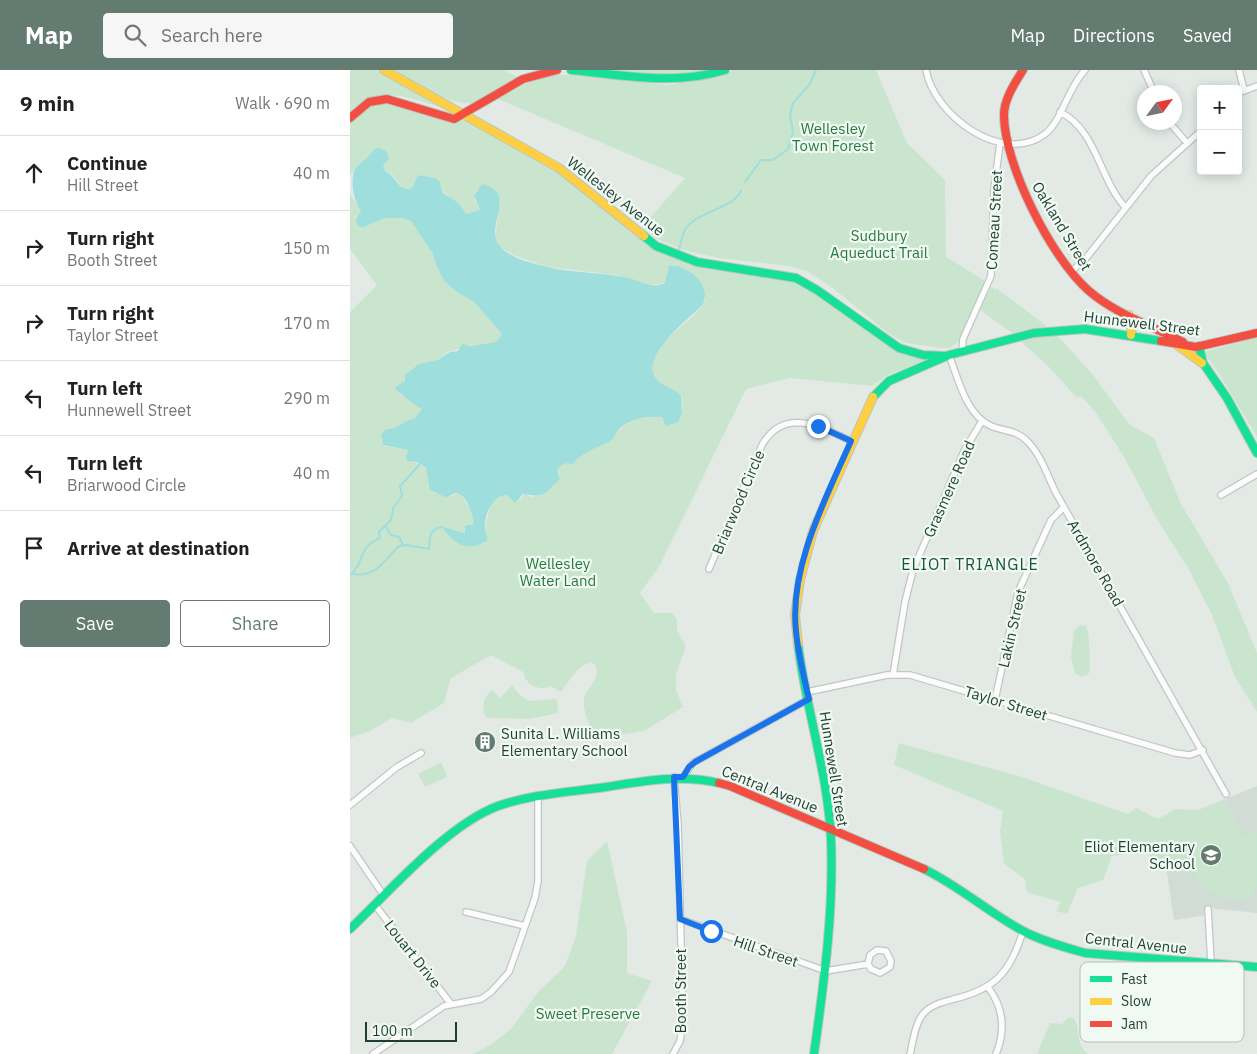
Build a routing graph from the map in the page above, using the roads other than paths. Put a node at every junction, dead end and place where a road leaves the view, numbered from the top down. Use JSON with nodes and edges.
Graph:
{"nodes":[{"id":1,"x":384,"y":70,"type":"edge"},
{"id":2,"x":557,"y":70,"type":"edge"},
{"id":3,"x":571,"y":70,"type":"edge"},
{"id":4,"x":725,"y":70,"type":"edge"},
{"id":5,"x":926,"y":70,"type":"edge"},
{"id":6,"x":1023,"y":70,"type":"edge"},
{"id":7,"x":1085,"y":70,"type":"edge"},
{"id":8,"x":1144,"y":70,"type":"edge"},
{"id":9,"x":1239,"y":70,"type":"edge"},
{"id":10,"x":1151,"y":85,"type":"edge"},
{"id":11,"x":1240,"y":85,"type":"edge"},
{"id":12,"x":1257,"y":86,"type":"edge"},
{"id":13,"x":1242,"y":92,"type":"edge"},
{"id":14,"x":1060,"y":112,"type":"junction"},
{"id":15,"x":462,"y":114,"type":"junction"},
{"id":16,"x":350,"y":118,"type":"edge"},
{"id":17,"x":1176,"y":130,"type":"edge"},
{"id":18,"x":1197,"y":134,"type":"edge"},
{"id":19,"x":1000,"y":143,"type":"junction"},
{"id":20,"x":1187,"y":143,"type":"junction"},
{"id":21,"x":1008,"y":144,"type":"junction"},
{"id":22,"x":1125,"y":207,"type":"junction"},
{"id":23,"x":1071,"y":272,"type":"junction"},
{"id":24,"x":1130,"y":315,"type":"junction"},
{"id":25,"x":1139,"y":319,"type":"junction"},
{"id":26,"x":1257,"y":333,"type":"edge"},
{"id":27,"x":1135,"y":336,"type":"junction"},
{"id":28,"x":1176,"y":344,"type":"junction"},
{"id":29,"x":1189,"y":346,"type":"junction"},
{"id":30,"x":1199,"y":346,"type":"junction"},
{"id":31,"x":962,"y":352,"type":"junction"},
{"id":32,"x":949,"y":355,"type":"junction"},
{"id":33,"x":1204,"y":364,"type":"junction"},
{"id":34,"x":982,"y":420,"type":"junction"},
{"id":35,"x":851,"y":441,"type":"junction"},
{"id":36,"x":1257,"y":453,"type":"edge"},
{"id":37,"x":1257,"y":474,"type":"edge"},
{"id":38,"x":1221,"y":495,"type":"dead end"},
{"id":39,"x":1064,"y":507,"type":"junction"},
{"id":40,"x":709,"y":569,"type":"dead end"},
{"id":41,"x":893,"y":675,"type":"junction"},
{"id":42,"x":808,"y":695,"type":"junction"},
{"id":43,"x":995,"y":700,"type":"junction"},
{"id":44,"x":1202,"y":750,"type":"junction"},
{"id":45,"x":421,"y":753,"type":"dead end"},
{"id":46,"x":674,"y":777,"type":"junction"},
{"id":47,"x":683,"y":777,"type":"junction"},
{"id":48,"x":1226,"y":794,"type":"dead end"},
{"id":49,"x":538,"y":797,"type":"junction"},
{"id":50,"x":350,"y":805,"type":"edge"},
{"id":51,"x":830,"y":827,"type":"junction"},
{"id":52,"x":350,"y":846,"type":"edge"},
{"id":53,"x":384,"y":896,"type":"junction"},
{"id":54,"x":375,"y":905,"type":"junction"},
{"id":55,"x":1208,"y":909,"type":"dead end"},
{"id":56,"x":466,"y":912,"type":"dead end"},
{"id":57,"x":680,"y":919,"type":"junction"},
{"id":58,"x":525,"y":926,"type":"junction"},
{"id":59,"x":350,"y":929,"type":"edge"},
{"id":60,"x":1023,"y":931,"type":"junction"},
{"id":61,"x":1155,"y":959,"type":"junction"},
{"id":62,"x":1155,"y":962,"type":"edge"},
{"id":63,"x":1197,"y":962,"type":"edge"},
{"id":64,"x":1211,"y":962,"type":"edge"},
{"id":65,"x":868,"y":964,"type":"junction"},
{"id":66,"x":1244,"y":966,"type":"edge"},
{"id":67,"x":1257,"y":967,"type":"edge"},
{"id":68,"x":826,"y":971,"type":"junction"},
{"id":69,"x":987,"y":986,"type":"junction"},
{"id":70,"x":451,"y":1004,"type":"junction"},
{"id":71,"x":373,"y":1054,"type":"edge"},
{"id":72,"x":673,"y":1054,"type":"edge"},
{"id":73,"x":814,"y":1054,"type":"edge"},
{"id":74,"x":910,"y":1054,"type":"edge"},
{"id":75,"x":996,"y":1054,"type":"edge"}],
"edges":[{"from":1,"to":15,"type":"main road","name":"Wellesley Avenue"},
{"from":2,"to":15,"type":"main road"},
{"from":3,"to":4,"type":"main road"},
{"from":5,"to":19,"type":"street"},
{"from":6,"to":21,"type":"main road","name":"Oakland Street"},
{"from":7,"to":14,"type":"street"},
{"from":8,"to":10,"type":"street"},
{"from":9,"to":11,"type":"street"},
{"from":12,"to":13,"type":"street"},
{"from":14,"to":21,"type":"street"},
{"from":14,"to":22,"type":"street"},
{"from":15,"to":16,"type":"main road"},
{"from":15,"to":32,"type":"main road","name":"Wellesley Avenue"},
{"from":17,"to":20,"type":"street"},
{"from":18,"to":20,"type":"street"},
{"from":19,"to":21,"type":"street"},
{"from":19,"to":31,"type":"street","name":"Comeau Street"},
{"from":20,"to":22,"type":"street"},
{"from":21,"to":23,"type":"main road","name":"Oakland Street"},
{"from":22,"to":23,"type":"street"},
{"from":23,"to":24,"type":"main road","name":"Oakland Street"},
{"from":24,"to":25,"type":"main road","name":"Oakland Street"},
{"from":24,"to":27,"type":"main road"},
{"from":25,"to":27,"type":"main road"},
{"from":25,"to":29,"type":"main road","name":"Oakland Street"},
{"from":26,"to":30,"type":"main road","name":"Hunnewell Street"},
{"from":27,"to":28,"type":"main road","name":"Hunnewell Street"},
{"from":27,"to":31,"type":"main road","name":"Hunnewell Street"},
{"from":28,"to":29,"type":"main road","name":"Hunnewell Street"},
{"from":28,"to":33,"type":"main road"},
{"from":29,"to":30,"type":"main road","name":"Hunnewell Street"},
{"from":30,"to":33,"type":"main road"},
{"from":31,"to":32,"type":"main road","name":"Hunnewell Street"},
{"from":32,"to":34,"type":"street"},
{"from":32,"to":35,"type":"main road","name":"Hunnewell Street"},
{"from":33,"to":36,"type":"main road"},
{"from":34,"to":39,"type":"street","name":"Ardmore Road"},
{"from":34,"to":41,"type":"street","name":"Grasmere Road"},
{"from":35,"to":40,"type":"street","name":"Briarwood Circle"},
{"from":35,"to":42,"type":"main road","name":"Hunnewell Street"},
{"from":37,"to":38,"type":"street"},
{"from":39,"to":43,"type":"street","name":"Lakin Street"},
{"from":39,"to":44,"type":"street","name":"Ardmore Road"},
{"from":41,"to":42,"type":"street","name":"Taylor Street"},
{"from":41,"to":43,"type":"street","name":"Taylor Street"},
{"from":42,"to":47,"type":"street","name":"Taylor Street"},
{"from":42,"to":51,"type":"main road","name":"Hunnewell Street"},
{"from":43,"to":44,"type":"street","name":"Taylor Street"},
{"from":44,"to":48,"type":"street","name":"Ardmore Road"},
{"from":45,"to":50,"type":"street"},
{"from":46,"to":47,"type":"main road","name":"Central Avenue"},
{"from":46,"to":49,"type":"main road","name":"Central Avenue"},
{"from":46,"to":57,"type":"street","name":"Booth Street"},
{"from":47,"to":51,"type":"main road","name":"Central Avenue"},
{"from":49,"to":53,"type":"main road","name":"Central Avenue"},
{"from":49,"to":58,"type":"street"},
{"from":51,"to":60,"type":"main road","name":"Central Avenue"},
{"from":51,"to":68,"type":"main road","name":"Hunnewell Street"},
{"from":52,"to":53,"type":"street"},
{"from":53,"to":54,"type":"main road","name":"Central Avenue"},
{"from":54,"to":59,"type":"main road","name":"Central Avenue"},
{"from":54,"to":70,"type":"street","name":"Louart Drive"},
{"from":55,"to":64,"type":"street"},
{"from":56,"to":58,"type":"street"},
{"from":57,"to":68,"type":"street","name":"Hill Street"},
{"from":57,"to":72,"type":"street","name":"Booth Street"},
{"from":58,"to":70,"type":"street"},
{"from":60,"to":61,"type":"main road","name":"Central Avenue"},
{"from":60,"to":69,"type":"street"},
{"from":61,"to":62,"type":"street"},
{"from":61,"to":63,"type":"main road","name":"Central Avenue"},
{"from":65,"to":65,"type":"street"},
{"from":65,"to":68,"type":"street"},
{"from":66,"to":67,"type":"main road","name":"Central Avenue"},
{"from":68,"to":73,"type":"main road","name":"Hunnewell Street"},
{"from":69,"to":74,"type":"street"},
{"from":69,"to":75,"type":"street"},
{"from":70,"to":71,"type":"street"}]}
